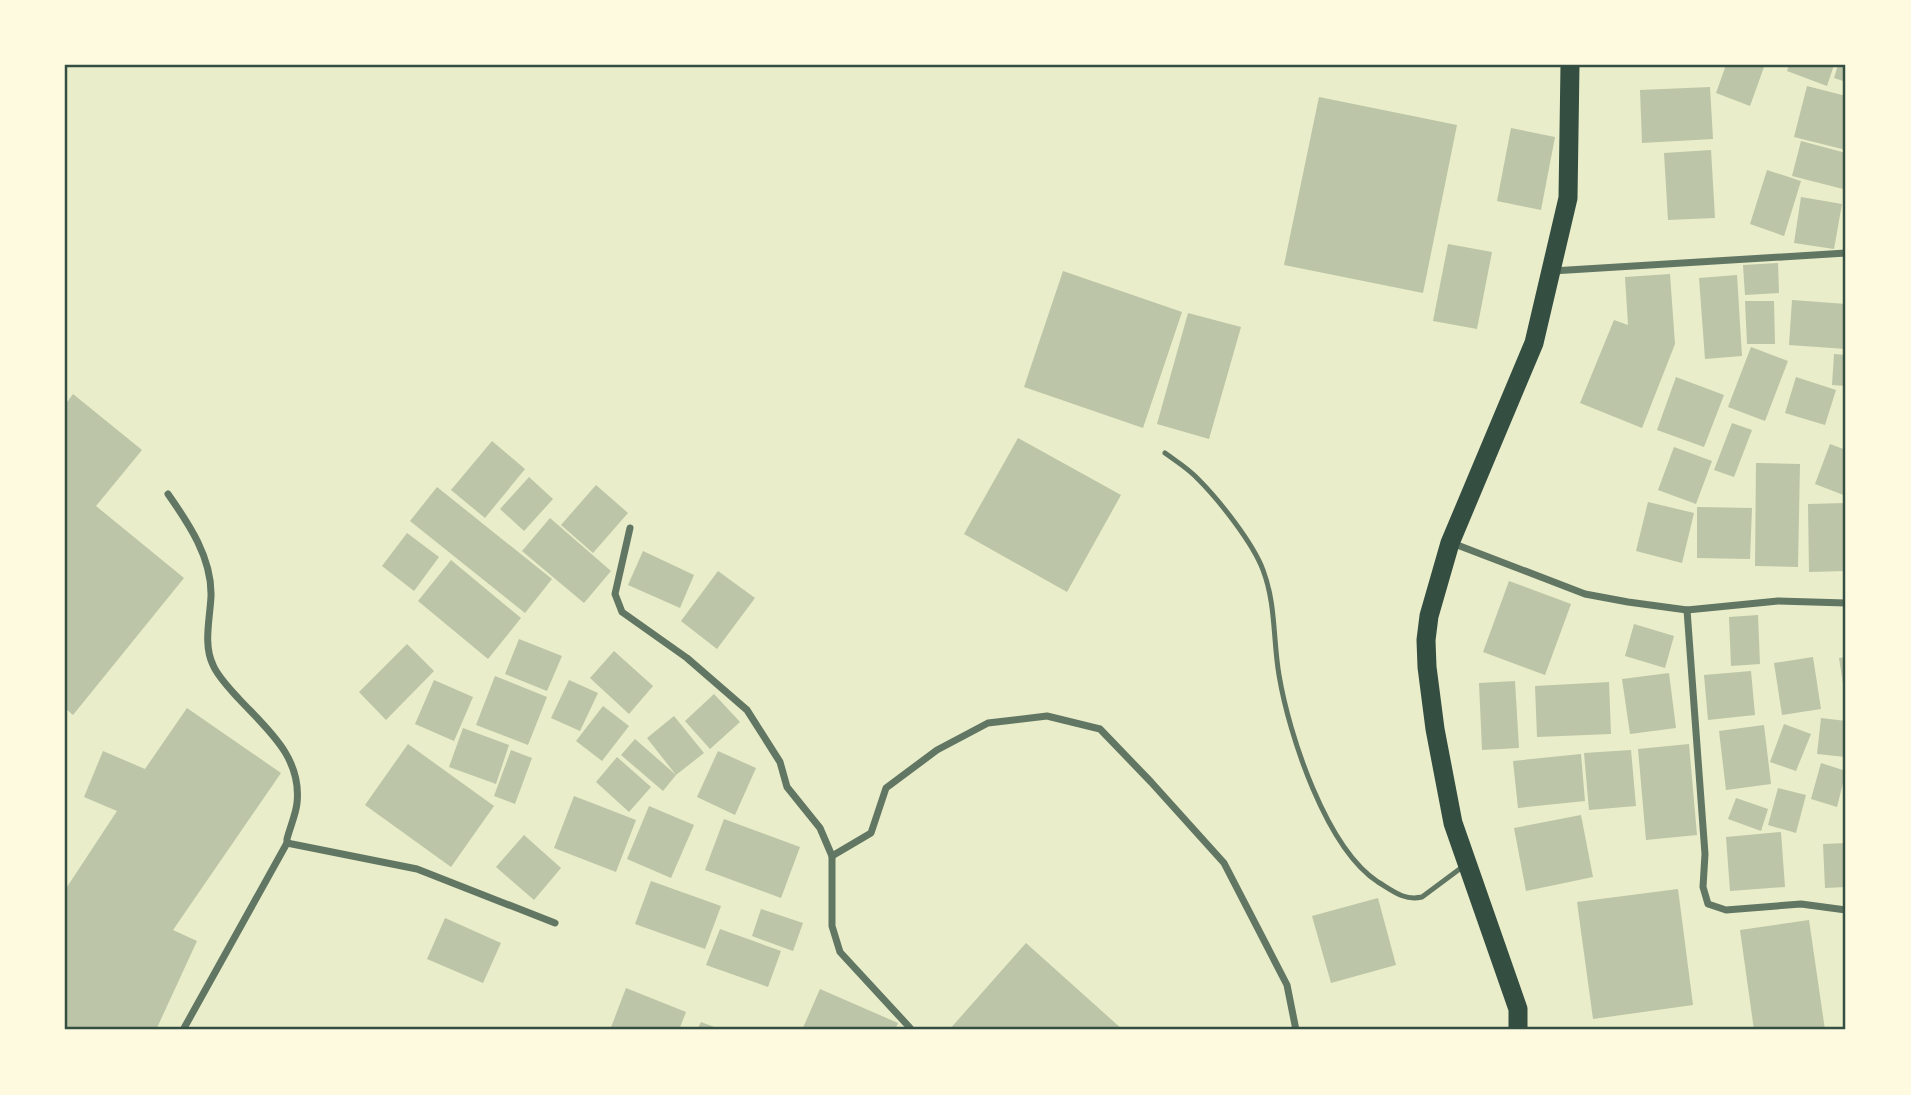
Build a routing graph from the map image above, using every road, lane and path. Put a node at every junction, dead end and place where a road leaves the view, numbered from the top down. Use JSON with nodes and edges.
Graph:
{"nodes":[{"id":1,"x":1570,"y":65,"type":"edge"},
{"id":2,"x":1846,"y":253,"type":"edge"},
{"id":3,"x":1551,"y":271,"type":"junction"},
{"id":4,"x":1165,"y":453,"type":"dead end"},
{"id":5,"x":168,"y":494,"type":"dead end"},
{"id":6,"x":629,"y":528,"type":"dead end"},
{"id":7,"x":1450,"y":543,"type":"junction"},
{"id":8,"x":1846,"y":603,"type":"edge"},
{"id":9,"x":1687,"y":610,"type":"junction"},
{"id":10,"x":287,"y":843,"type":"junction"},
{"id":11,"x":832,"y":856,"type":"junction"},
{"id":12,"x":1467,"y":863,"type":"junction"},
{"id":13,"x":1846,"y":910,"type":"edge"},
{"id":14,"x":555,"y":923,"type":"dead end"},
{"id":15,"x":183,"y":1030,"type":"edge"},
{"id":16,"x":912,"y":1030,"type":"edge"},
{"id":17,"x":1296,"y":1030,"type":"edge"},
{"id":18,"x":1518,"y":1030,"type":"edge"}],
"edges":[{"from":1,"to":3,"type":"highway"},
{"from":2,"to":3,"type":"street"},
{"from":3,"to":7,"type":"highway"},
{"from":4,"to":12,"type":"lane"},
{"from":5,"to":10,"type":"street"},
{"from":6,"to":11,"type":"street"},
{"from":7,"to":9,"type":"street"},
{"from":7,"to":12,"type":"highway"},
{"from":8,"to":9,"type":"street"},
{"from":9,"to":13,"type":"street"},
{"from":10,"to":14,"type":"street"},
{"from":10,"to":15,"type":"street"},
{"from":11,"to":16,"type":"street"},
{"from":11,"to":17,"type":"street"},
{"from":12,"to":18,"type":"highway"}]}
